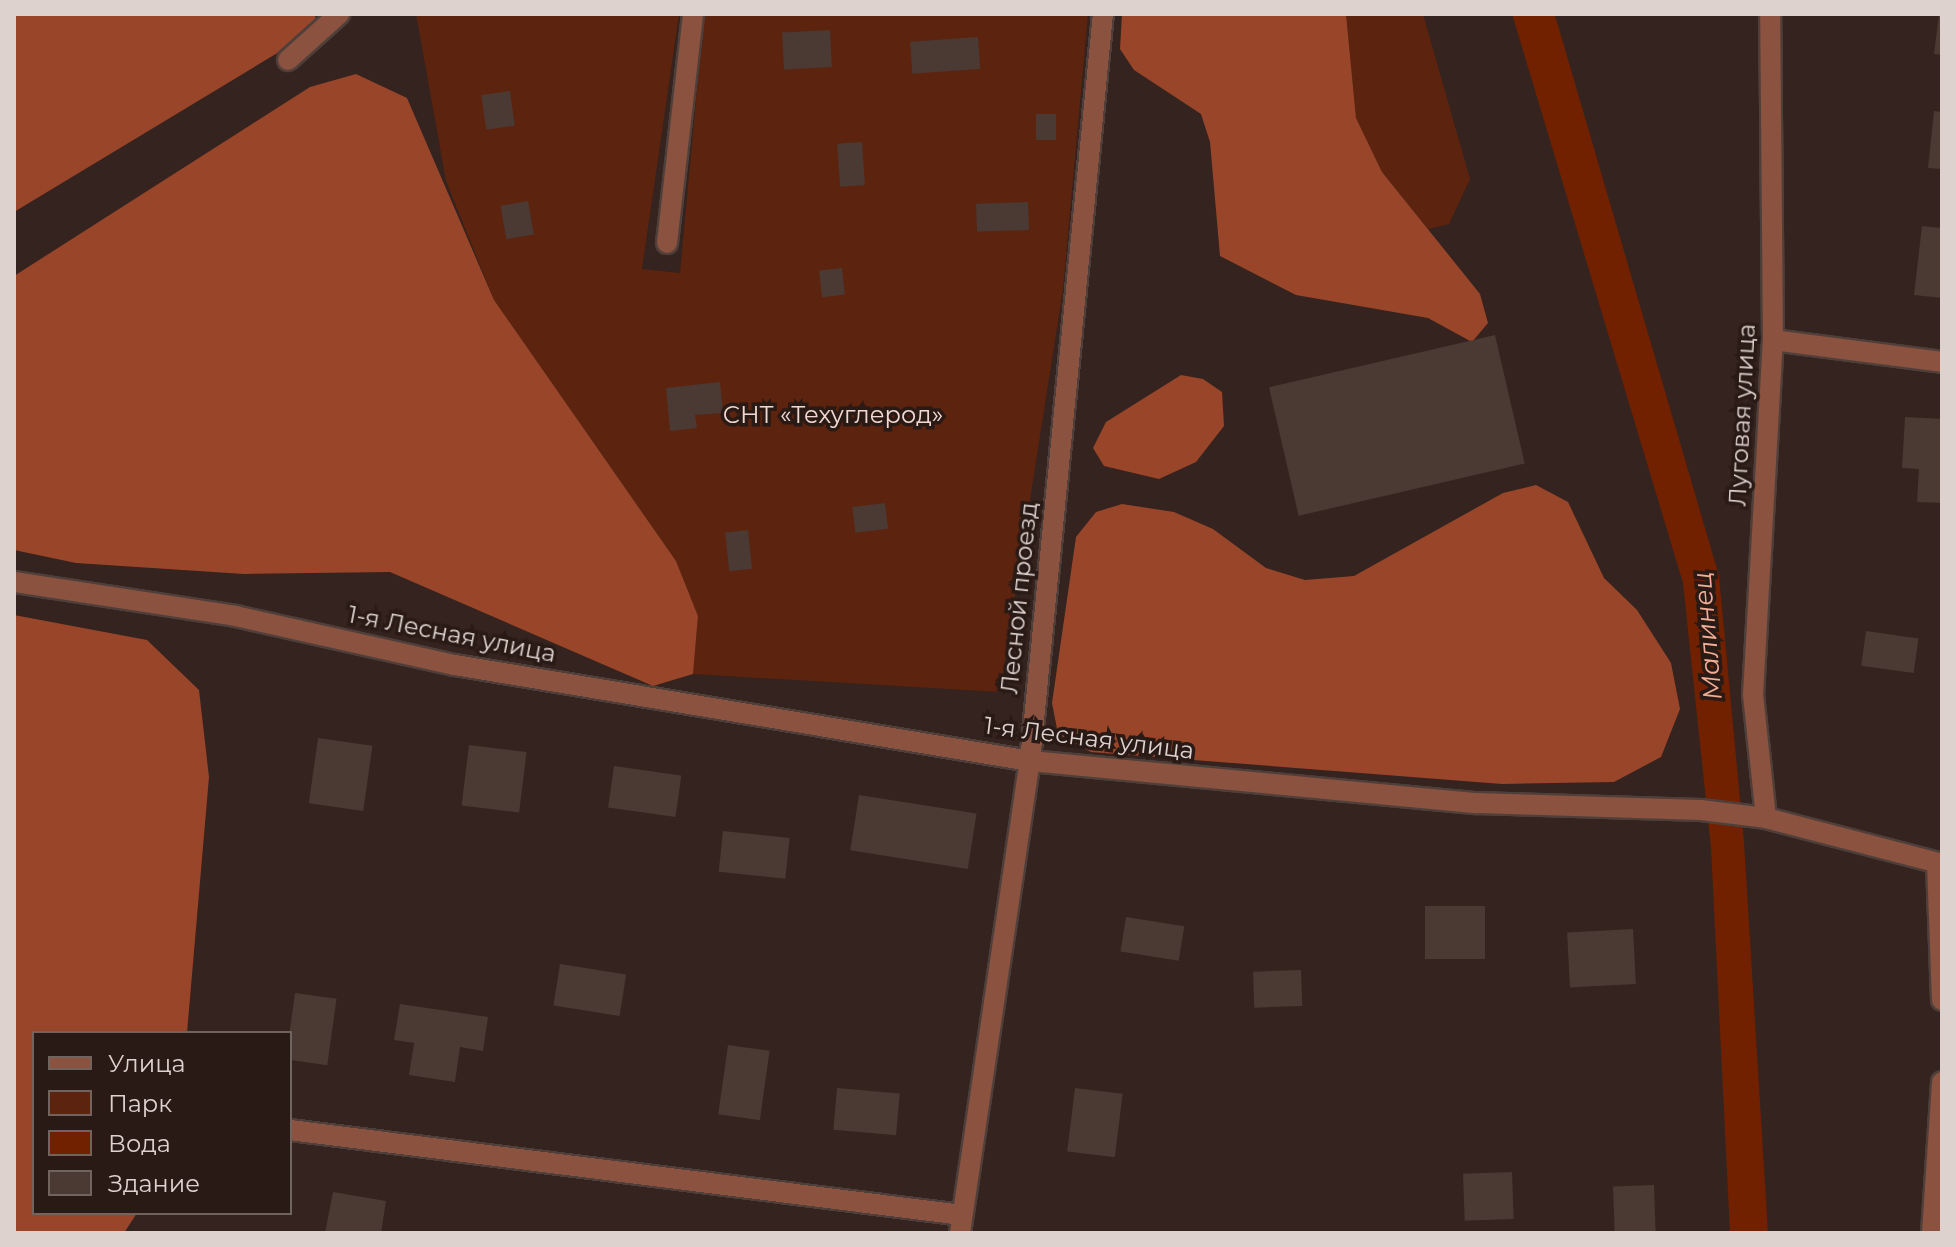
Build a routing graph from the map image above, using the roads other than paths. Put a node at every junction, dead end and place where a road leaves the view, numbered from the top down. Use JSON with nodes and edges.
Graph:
{"nodes":[{"id":1,"x":339,"y":14,"type":"edge"},
{"id":2,"x":693,"y":14,"type":"edge"},
{"id":3,"x":1103,"y":14,"type":"edge"},
{"id":4,"x":1770,"y":14,"type":"edge"},
{"id":5,"x":288,"y":60,"type":"dead end"},
{"id":6,"x":667,"y":243,"type":"dead end"},
{"id":7,"x":1773,"y":340,"type":"junction"},
{"id":8,"x":1942,"y":362,"type":"edge"},
{"id":9,"x":14,"y":582,"type":"edge"},
{"id":10,"x":1030,"y":761,"type":"junction"},
{"id":11,"x":1757,"y":817,"type":"junction"},
{"id":12,"x":1939,"y":864,"type":"edge"},
{"id":13,"x":1942,"y":1000,"type":"edge"},
{"id":14,"x":1942,"y":1082,"type":"edge"},
{"id":15,"x":292,"y":1130,"type":"edge"},
{"id":16,"x":961,"y":1224,"type":"edge"},
{"id":17,"x":1932,"y":1233,"type":"edge"}],
"edges":[{"from":1,"to":5,"type":"street"},
{"from":2,"to":6,"type":"street"},
{"from":3,"to":10,"type":"street","name":"Лесной проезд"},
{"from":4,"to":7,"type":"street","name":"Луговая улица"},
{"from":7,"to":8,"type":"street"},
{"from":7,"to":11,"type":"street","name":"Луговая улица"},
{"from":9,"to":10,"type":"street","name":"1-я Лесная улица"},
{"from":10,"to":11,"type":"street","name":"1-я Лесная улица"},
{"from":10,"to":16,"type":"street","name":"Лесной проезд"},
{"from":11,"to":12,"type":"street","name":"1-я Лесная улица"},
{"from":12,"to":13,"type":"street"},
{"from":14,"to":17,"type":"street"},
{"from":15,"to":16,"type":"street"}]}
